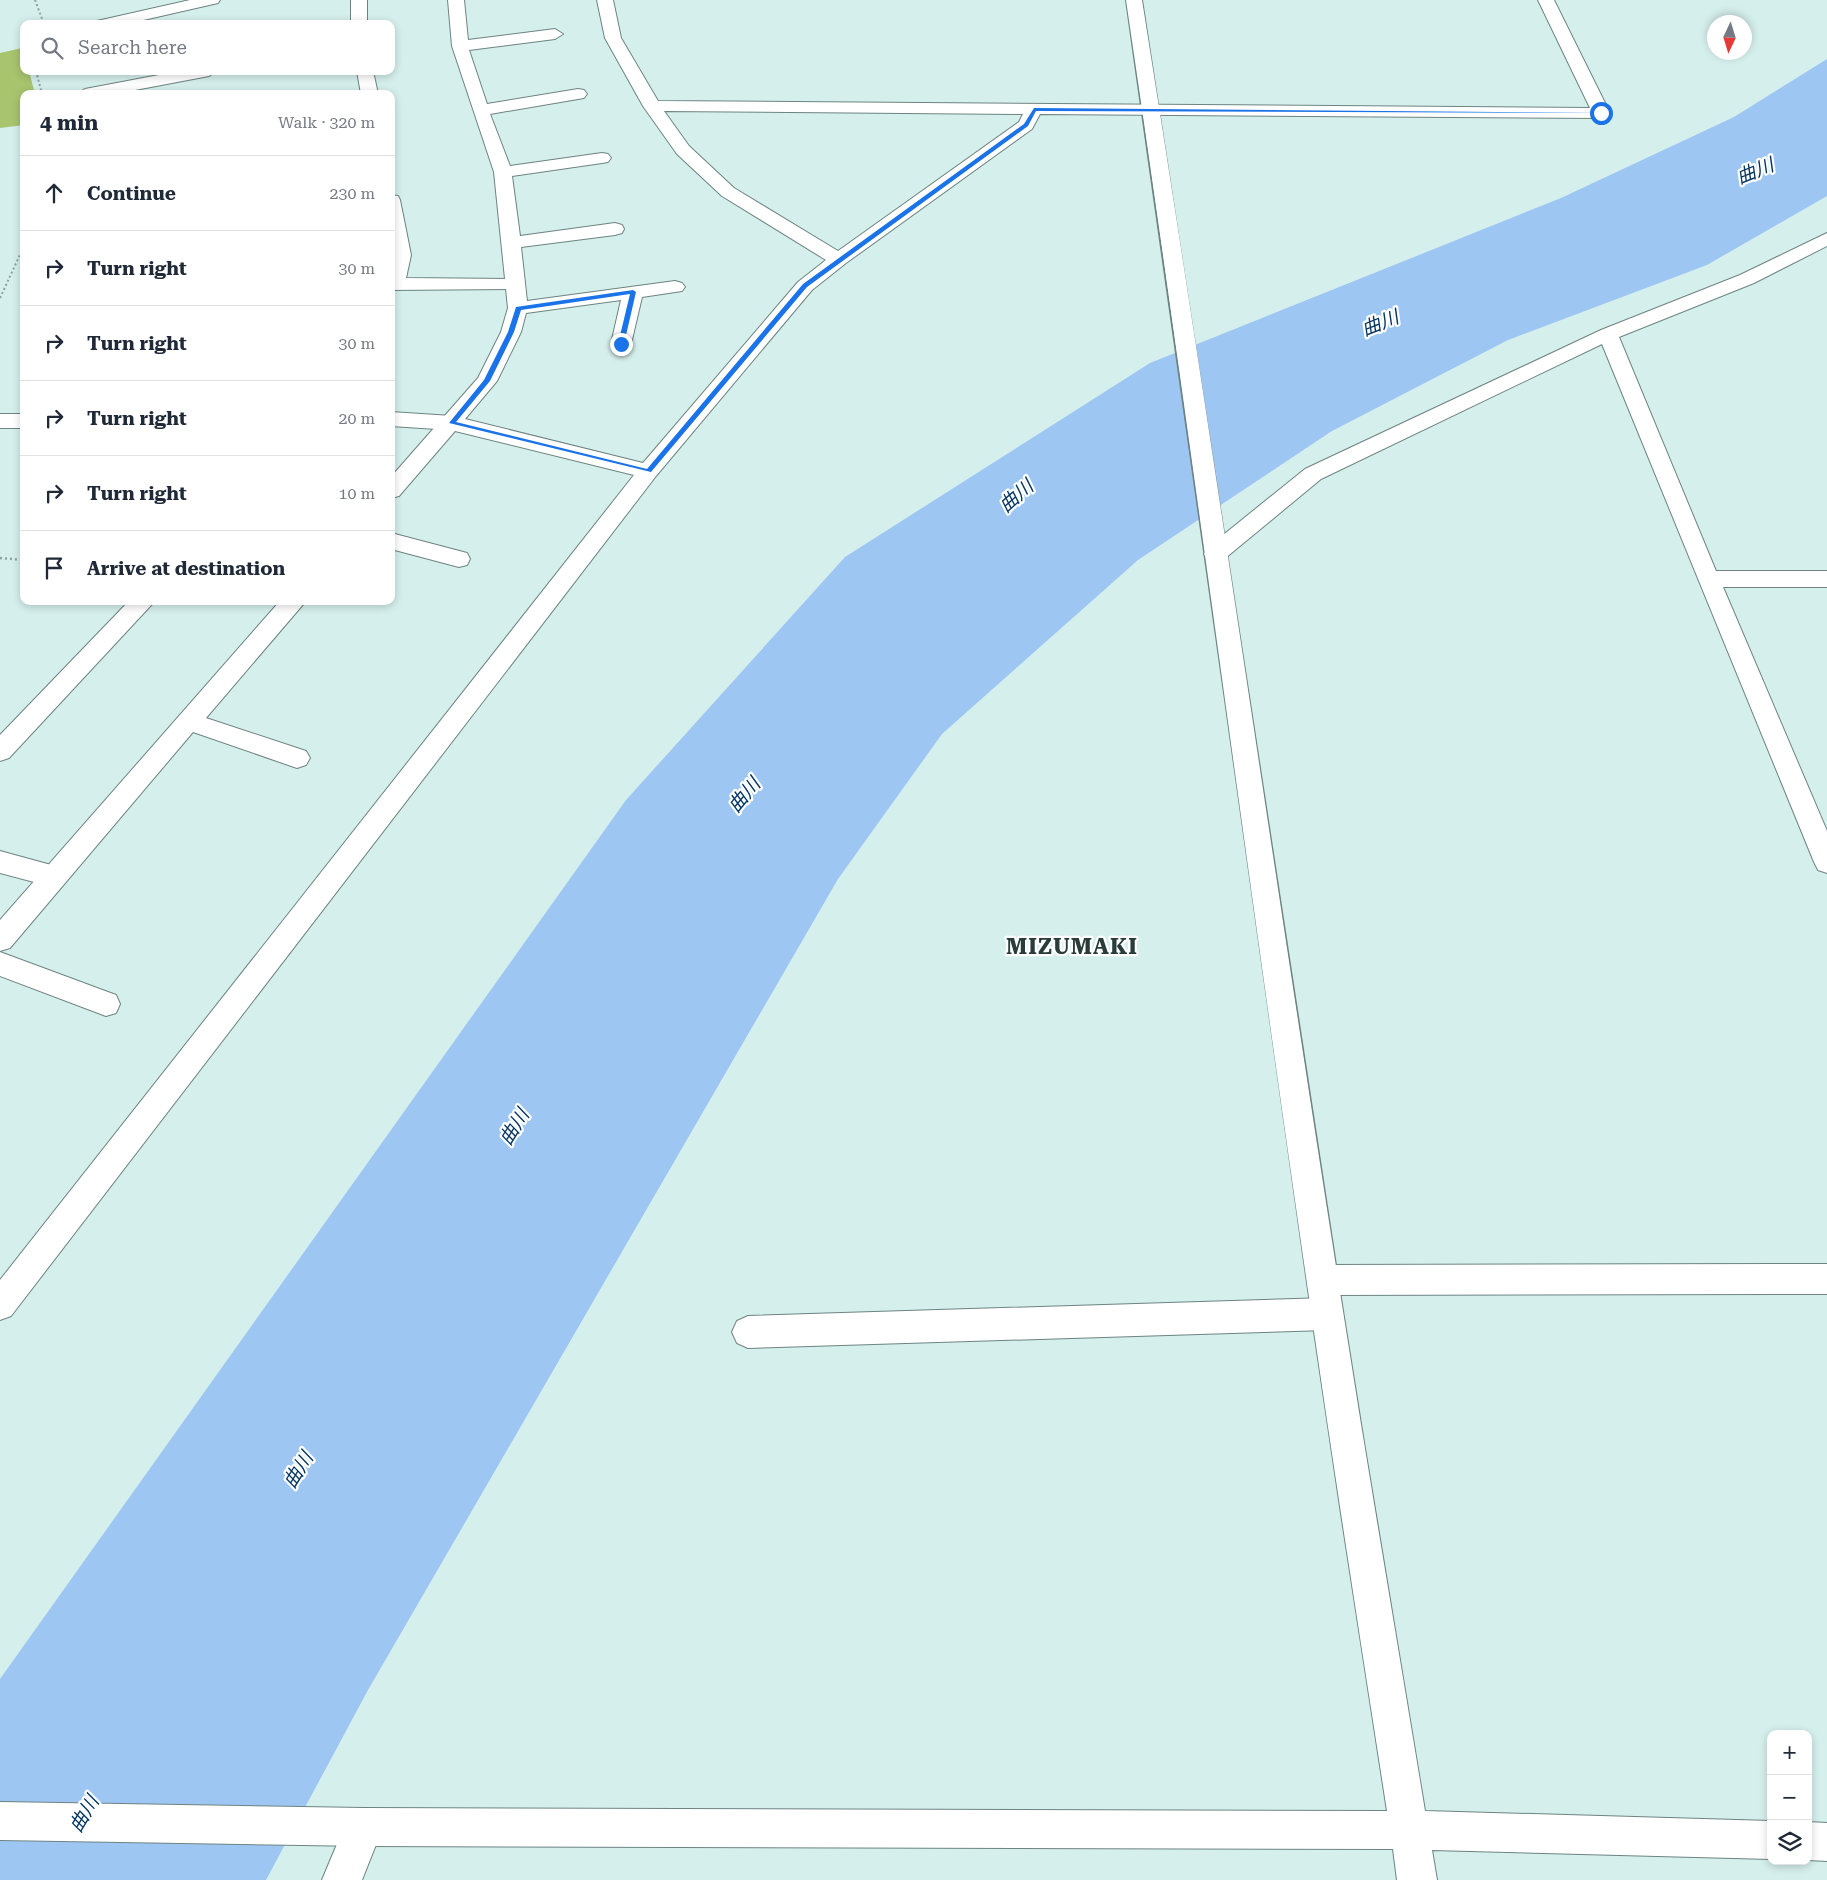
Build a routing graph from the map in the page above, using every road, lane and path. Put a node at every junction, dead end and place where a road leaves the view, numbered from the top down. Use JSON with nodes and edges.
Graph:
{"nodes":[{"id":1,"x":35,"y":0,"type":"edge"},
{"id":2,"x":212,"y":0,"type":"edge"},
{"id":3,"x":359,"y":0,"type":"edge"},
{"id":4,"x":456,"y":0,"type":"edge"},
{"id":5,"x":604,"y":0,"type":"edge"},
{"id":6,"x":1134,"y":0,"type":"edge"},
{"id":7,"x":1546,"y":0,"type":"edge"},
{"id":8,"x":42,"y":20,"type":"edge"},
{"id":9,"x":121,"y":20,"type":"edge"},
{"id":10,"x":359,"y":20,"type":"edge"},
{"id":11,"x":555,"y":34,"type":"dead end"},
{"id":12,"x":460,"y":46,"type":"junction"},
{"id":13,"x":37,"y":75,"type":"edge"},
{"id":14,"x":187,"y":75,"type":"edge"},
{"id":15,"x":366,"y":75,"type":"edge"},
{"id":16,"x":41,"y":90,"type":"edge"},
{"id":17,"x":107,"y":90,"type":"edge"},
{"id":18,"x":369,"y":90,"type":"edge"},
{"id":19,"x":578,"y":94,"type":"dead end"},
{"id":20,"x":652,"y":106,"type":"junction"},
{"id":21,"x":480,"y":110,"type":"junction"},
{"id":22,"x":1034,"y":110,"type":"junction"},
{"id":23,"x":1150,"y":110,"type":"junction"},
{"id":24,"x":602,"y":158,"type":"dead end"},
{"id":25,"x":503,"y":172,"type":"junction"},
{"id":26,"x":395,"y":222,"type":"edge"},
{"id":27,"x":615,"y":228,"type":"dead end"},
{"id":28,"x":1827,"y":239,"type":"edge"},
{"id":29,"x":512,"y":243,"type":"junction"},
{"id":30,"x":20,"y":255,"type":"edge"},
{"id":31,"x":839,"y":259,"type":"junction"},
{"id":32,"x":395,"y":277,"type":"edge"},
{"id":33,"x":395,"y":284,"type":"edge"},
{"id":34,"x":515,"y":286,"type":"junction"},
{"id":35,"x":675,"y":288,"type":"dead end"},
{"id":36,"x":633,"y":292,"type":"junction"},
{"id":37,"x":0,"y":298,"type":"edge"},
{"id":38,"x":518,"y":308,"type":"junction"},
{"id":39,"x":1608,"y":334,"type":"junction"},
{"id":40,"x":621,"y":344,"type":"dead end"},
{"id":41,"x":395,"y":420,"type":"edge"},
{"id":42,"x":0,"y":421,"type":"edge"},
{"id":43,"x":20,"y":421,"type":"edge"},
{"id":44,"x":452,"y":423,"type":"junction"},
{"id":45,"x":648,"y":471,"type":"junction"},
{"id":46,"x":395,"y":487,"type":"edge"},
{"id":47,"x":1213,"y":541,"type":"junction"},
{"id":48,"x":395,"y":542,"type":"edge"},
{"id":49,"x":0,"y":558,"type":"edge"},
{"id":50,"x":459,"y":559,"type":"dead end"},
{"id":51,"x":20,"y":560,"type":"edge"},
{"id":52,"x":1708,"y":579,"type":"junction"},
{"id":53,"x":1827,"y":579,"type":"edge"},
{"id":54,"x":139,"y":605,"type":"edge"},
{"id":55,"x":290,"y":605,"type":"edge"},
{"id":56,"x":188,"y":721,"type":"junction"},
{"id":57,"x":0,"y":751,"type":"edge"},
{"id":58,"x":297,"y":758,"type":"dead end"},
{"id":59,"x":0,"y":862,"type":"edge"},
{"id":60,"x":1827,"y":862,"type":"edge"},
{"id":61,"x":53,"y":876,"type":"junction"},
{"id":62,"x":0,"y":940,"type":"edge"},
{"id":63,"x":0,"y":964,"type":"edge"},
{"id":64,"x":106,"y":1004,"type":"dead end"},
{"id":65,"x":1827,"y":1279,"type":"edge"},
{"id":66,"x":1323,"y":1280,"type":"junction"},
{"id":67,"x":0,"y":1305,"type":"edge"},
{"id":68,"x":1327,"y":1314,"type":"junction"},
{"id":69,"x":748,"y":1332,"type":"dead end"},
{"id":70,"x":0,"y":1821,"type":"edge"},
{"id":71,"x":364,"y":1827,"type":"junction"},
{"id":72,"x":1410,"y":1830,"type":"junction"},
{"id":73,"x":1767,"y":1840,"type":"edge"},
{"id":74,"x":1812,"y":1841,"type":"edge"},
{"id":75,"x":1827,"y":1842,"type":"edge"},
{"id":76,"x":342,"y":1880,"type":"edge"},
{"id":77,"x":1417,"y":1880,"type":"edge"}],
"edges":[{"from":1,"to":8,"type":"path"},
{"from":2,"to":9,"type":"street"},
{"from":3,"to":10,"type":"street"},
{"from":4,"to":12,"type":"street"},
{"from":5,"to":20,"type":"street"},
{"from":6,"to":23,"type":"street"},
{"from":7,"to":23,"type":"street"},
{"from":11,"to":12,"type":"street"},
{"from":12,"to":21,"type":"street"},
{"from":13,"to":16,"type":"path"},
{"from":14,"to":17,"type":"street"},
{"from":15,"to":18,"type":"street"},
{"from":19,"to":21,"type":"street"},
{"from":20,"to":22,"type":"street"},
{"from":20,"to":31,"type":"street"},
{"from":21,"to":25,"type":"street"},
{"from":22,"to":23,"type":"street"},
{"from":22,"to":31,"type":"street"},
{"from":23,"to":47,"type":"street"},
{"from":24,"to":25,"type":"street"},
{"from":25,"to":29,"type":"street"},
{"from":26,"to":32,"type":"street"},
{"from":27,"to":29,"type":"street"},
{"from":28,"to":39,"type":"street"},
{"from":29,"to":34,"type":"street"},
{"from":30,"to":37,"type":"path"},
{"from":31,"to":45,"type":"street"},
{"from":33,"to":34,"type":"street"},
{"from":34,"to":38,"type":"street"},
{"from":35,"to":36,"type":"street"},
{"from":36,"to":38,"type":"street"},
{"from":36,"to":40,"type":"street"},
{"from":38,"to":44,"type":"street"},
{"from":39,"to":47,"type":"street"},
{"from":39,"to":52,"type":"street"},
{"from":41,"to":44,"type":"street"},
{"from":42,"to":43,"type":"street"},
{"from":44,"to":45,"type":"street"},
{"from":44,"to":46,"type":"street"},
{"from":45,"to":67,"type":"street"},
{"from":47,"to":66,"type":"street"},
{"from":48,"to":50,"type":"street"},
{"from":49,"to":51,"type":"path"},
{"from":52,"to":53,"type":"street"},
{"from":52,"to":60,"type":"street"},
{"from":54,"to":57,"type":"street"},
{"from":55,"to":56,"type":"street"},
{"from":56,"to":58,"type":"street"},
{"from":56,"to":61,"type":"street"},
{"from":59,"to":61,"type":"street"},
{"from":61,"to":62,"type":"street"},
{"from":63,"to":64,"type":"street"},
{"from":65,"to":66,"type":"street"},
{"from":66,"to":68,"type":"street"},
{"from":68,"to":69,"type":"street"},
{"from":68,"to":72,"type":"street"},
{"from":70,"to":71,"type":"street"},
{"from":71,"to":72,"type":"street"},
{"from":71,"to":76,"type":"street"},
{"from":72,"to":73,"type":"street"},
{"from":72,"to":77,"type":"street"},
{"from":74,"to":75,"type":"street"}]}
